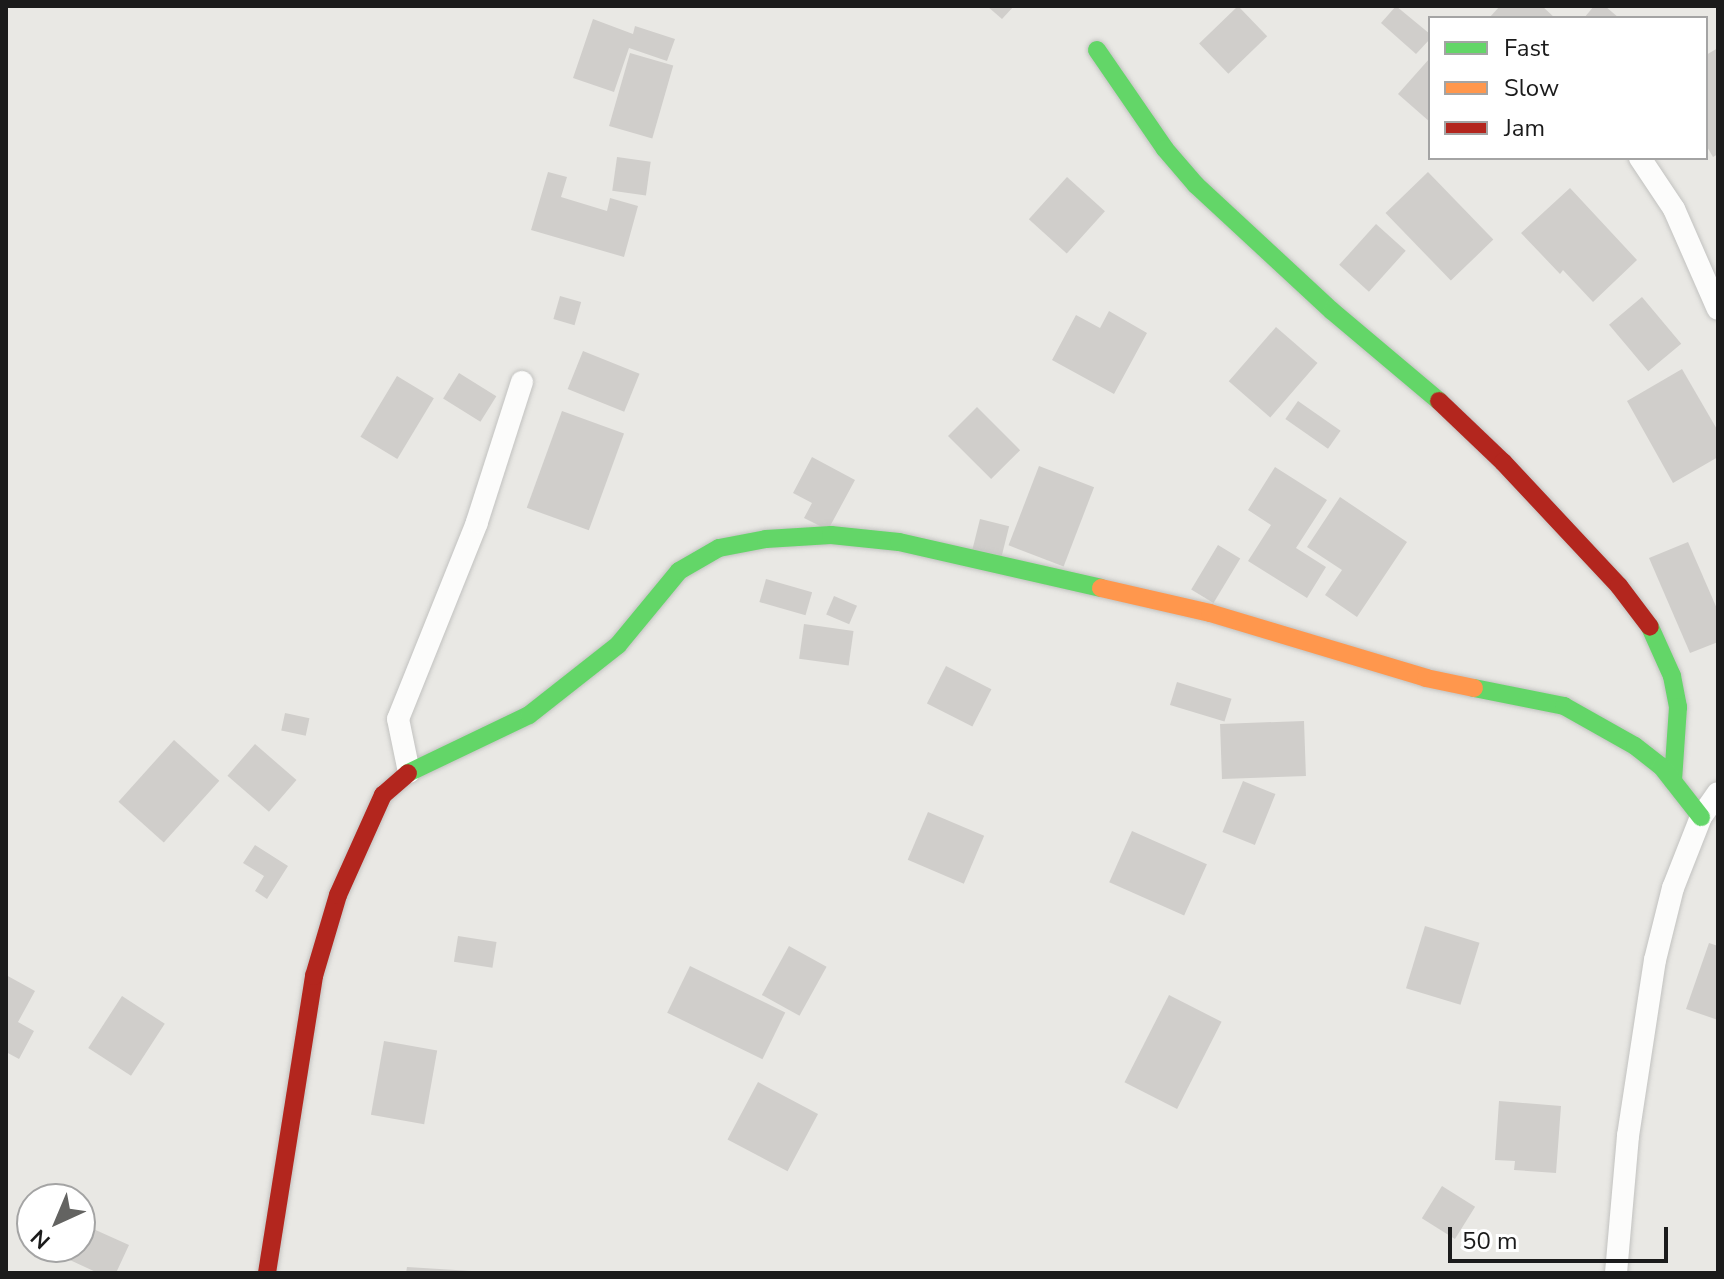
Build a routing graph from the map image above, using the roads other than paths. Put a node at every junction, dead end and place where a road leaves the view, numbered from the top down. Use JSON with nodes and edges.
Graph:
{"nodes":[{"id":1,"x":1097,"y":50,"type":"dead end"},
{"id":2,"x":1641,"y":160,"type":"edge"},
{"id":3,"x":1718,"y":309,"type":"edge"},
{"id":4,"x":522,"y":382,"type":"dead end"},
{"id":5,"x":409,"y":772,"type":"junction"},
{"id":6,"x":1673,"y":781,"type":"junction"},
{"id":7,"x":1718,"y":793,"type":"edge"},
{"id":8,"x":1701,"y":817,"type":"junction"},
{"id":9,"x":267,"y":1273,"type":"edge"},
{"id":10,"x":1616,"y":1273,"type":"edge"}],
"edges":[{"from":1,"to":6,"type":"street"},
{"from":2,"to":3,"type":"street"},
{"from":4,"to":5,"type":"street"},
{"from":5,"to":6,"type":"street"},
{"from":5,"to":9,"type":"street"},
{"from":6,"to":8,"type":"street"},
{"from":7,"to":8,"type":"street"},
{"from":8,"to":10,"type":"street"}]}
